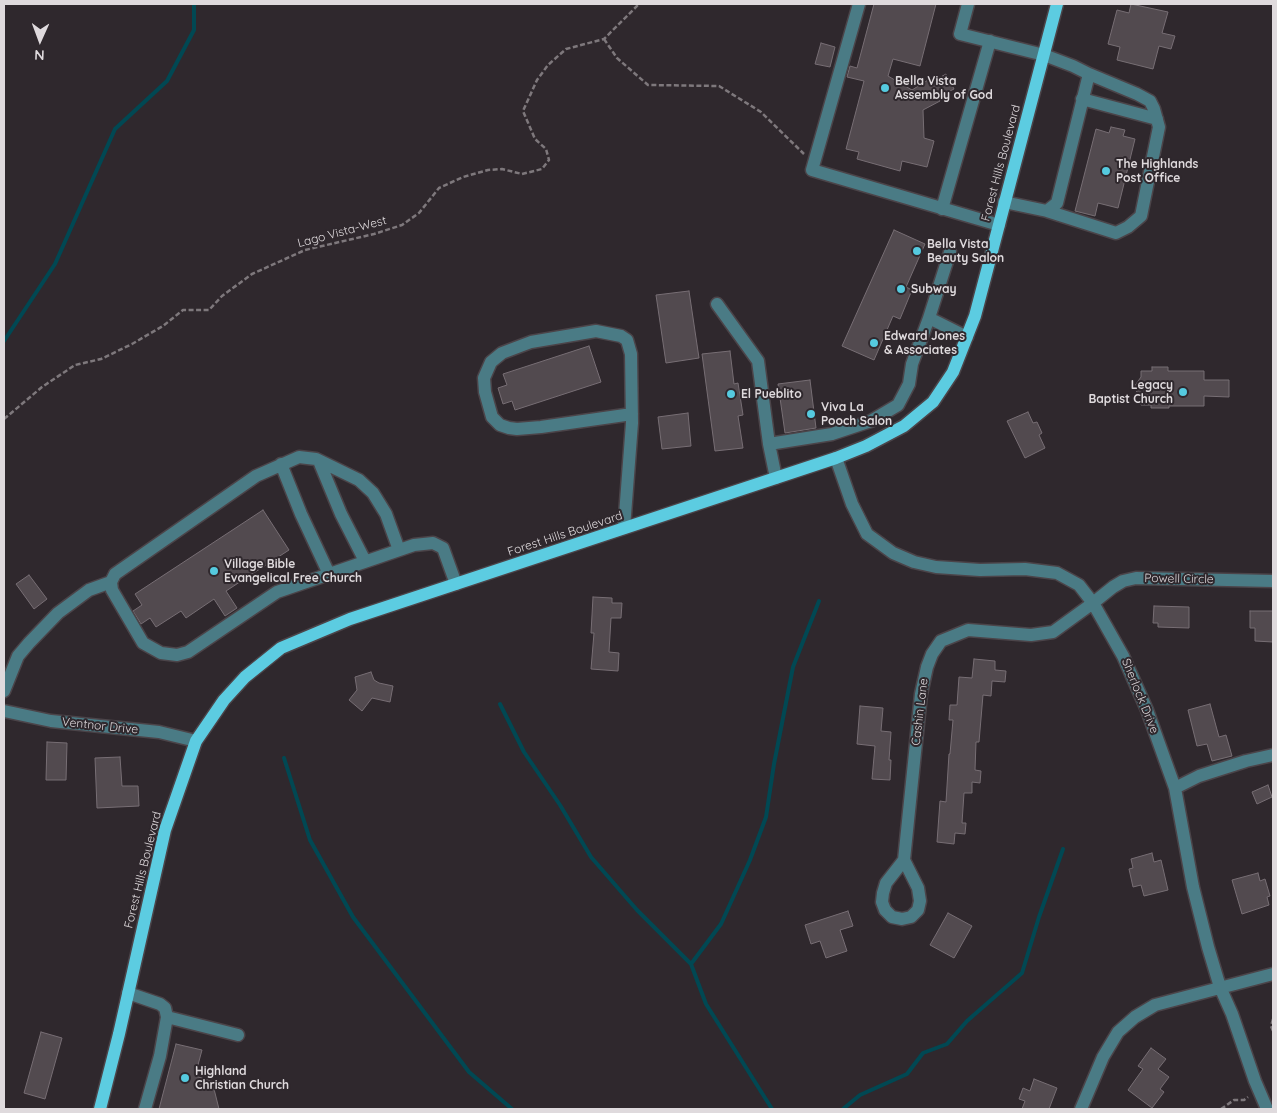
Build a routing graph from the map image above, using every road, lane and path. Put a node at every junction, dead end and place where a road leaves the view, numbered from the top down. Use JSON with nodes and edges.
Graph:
{"nodes":[{"id":1,"x":639,"y":4,"type":"edge"},
{"id":2,"x":859,"y":4,"type":"edge"},
{"id":3,"x":968,"y":4,"type":"edge"},
{"id":4,"x":1057,"y":4,"type":"edge"},
{"id":5,"x":604,"y":39,"type":"junction"},
{"id":6,"x":990,"y":41,"type":"junction"},
{"id":7,"x":1044,"y":55,"type":"junction"},
{"id":8,"x":1089,"y":74,"type":"junction"},
{"id":9,"x":1082,"y":99,"type":"junction"},
{"id":10,"x":1157,"y":119,"type":"junction"},
{"id":11,"x":814,"y":164,"type":"junction"},
{"id":12,"x":1004,"y":202,"type":"junction"},
{"id":13,"x":942,"y":209,"type":"junction"},
{"id":14,"x":1047,"y":211,"type":"junction"},
{"id":15,"x":999,"y":225,"type":"junction"},
{"id":16,"x":950,"y":252,"type":"dead end"},
{"id":17,"x":718,"y":304,"type":"dead end"},
{"id":18,"x":929,"y":318,"type":"junction"},
{"id":19,"x":967,"y":337,"type":"junction"},
{"id":20,"x":632,"y":414,"type":"junction"},
{"id":21,"x":4,"y":419,"type":"edge"},
{"id":22,"x":768,"y":444,"type":"junction"},
{"id":23,"x":836,"y":458,"type":"junction"},
{"id":24,"x":319,"y":461,"type":"junction"},
{"id":25,"x":281,"y":464,"type":"junction"},
{"id":26,"x":776,"y":478,"type":"junction"},
{"id":27,"x":624,"y":528,"type":"junction"},
{"id":28,"x":399,"y":550,"type":"junction"},
{"id":29,"x":365,"y":561,"type":"junction"},
{"id":30,"x":329,"y":574,"type":"junction"},
{"id":31,"x":1273,"y":581,"type":"edge"},
{"id":32,"x":111,"y":582,"type":"junction"},
{"id":33,"x":456,"y":584,"type":"junction"},
{"id":34,"x":1093,"y":603,"type":"junction"},
{"id":35,"x":4,"y":692,"type":"edge"},
{"id":36,"x":4,"y":711,"type":"edge"},
{"id":37,"x":196,"y":741,"type":"junction"},
{"id":38,"x":1273,"y":755,"type":"edge"},
{"id":39,"x":1175,"y":788,"type":"junction"},
{"id":40,"x":904,"y":860,"type":"dead end"},
{"id":41,"x":1273,"y":974,"type":"edge"},
{"id":42,"x":1220,"y":987,"type":"junction"},
{"id":43,"x":128,"y":993,"type":"junction"},
{"id":44,"x":167,"y":1017,"type":"junction"},
{"id":45,"x":1273,"y":1019,"type":"edge"},
{"id":46,"x":1273,"y":1031,"type":"edge"},
{"id":47,"x":238,"y":1035,"type":"dead end"},
{"id":48,"x":1253,"y":1094,"type":"dead end"},
{"id":49,"x":100,"y":1109,"type":"edge"},
{"id":50,"x":145,"y":1109,"type":"edge"},
{"id":51,"x":1081,"y":1109,"type":"edge"},
{"id":52,"x":1221,"y":1109,"type":"edge"},
{"id":53,"x":1267,"y":1109,"type":"edge"}],
"edges":[{"from":1,"to":5,"type":"path","name":"Lago Vista-West"},
{"from":2,"to":11,"type":"street"},
{"from":3,"to":6,"type":"street"},
{"from":4,"to":7,"type":"main road","name":"Forest Hills Boulevard"},
{"from":5,"to":11,"type":"path"},
{"from":5,"to":21,"type":"path","name":"Lago Vista-West"},
{"from":6,"to":7,"type":"street"},
{"from":6,"to":13,"type":"street"},
{"from":7,"to":8,"type":"street"},
{"from":7,"to":12,"type":"main road","name":"Forest Hills Boulevard"},
{"from":8,"to":9,"type":"street"},
{"from":8,"to":10,"type":"street"},
{"from":9,"to":10,"type":"street"},
{"from":9,"to":14,"type":"street"},
{"from":10,"to":14,"type":"street"},
{"from":11,"to":13,"type":"street"},
{"from":12,"to":14,"type":"street"},
{"from":12,"to":15,"type":"main road","name":"Forest Hills Boulevard"},
{"from":13,"to":15,"type":"street"},
{"from":15,"to":19,"type":"main road","name":"Forest Hills Boulevard"},
{"from":16,"to":18,"type":"street"},
{"from":17,"to":22,"type":"street"},
{"from":18,"to":19,"type":"street"},
{"from":18,"to":22,"type":"street"},
{"from":19,"to":23,"type":"main road","name":"Forest Hills Boulevard"},
{"from":20,"to":20,"type":"street"},
{"from":20,"to":27,"type":"street"},
{"from":22,"to":26,"type":"street"},
{"from":23,"to":26,"type":"main road","name":"Forest Hills Boulevard"},
{"from":23,"to":34,"type":"street","name":"Sherlock Drive"},
{"from":24,"to":25,"type":"street"},
{"from":24,"to":28,"type":"street"},
{"from":24,"to":29,"type":"street"},
{"from":25,"to":30,"type":"street"},
{"from":25,"to":32,"type":"street"},
{"from":26,"to":27,"type":"main road","name":"Forest Hills Boulevard"},
{"from":27,"to":33,"type":"main road","name":"Forest Hills Boulevard"},
{"from":28,"to":29,"type":"street"},
{"from":28,"to":33,"type":"street"},
{"from":29,"to":30,"type":"street"},
{"from":30,"to":32,"type":"street"},
{"from":31,"to":34,"type":"street","name":"Powell Circle"},
{"from":32,"to":35,"type":"street"},
{"from":33,"to":37,"type":"main road","name":"Forest Hills Boulevard"},
{"from":34,"to":39,"type":"street","name":"Sherlock Drive"},
{"from":34,"to":40,"type":"street","name":"Cashin Lane"},
{"from":36,"to":37,"type":"street","name":"Ventnor Drive"},
{"from":37,"to":43,"type":"main road","name":"Forest Hills Boulevard"},
{"from":38,"to":39,"type":"street"},
{"from":39,"to":42,"type":"street","name":"Sherlock Drive"},
{"from":41,"to":42,"type":"street"},
{"from":42,"to":51,"type":"street"},
{"from":42,"to":53,"type":"street","name":"Sherlock Drive"},
{"from":43,"to":44,"type":"street"},
{"from":43,"to":49,"type":"main road","name":"Forest Hills Boulevard"},
{"from":44,"to":47,"type":"street"},
{"from":44,"to":50,"type":"street"},
{"from":45,"to":46,"type":"path"},
{"from":48,"to":52,"type":"path"}]}
